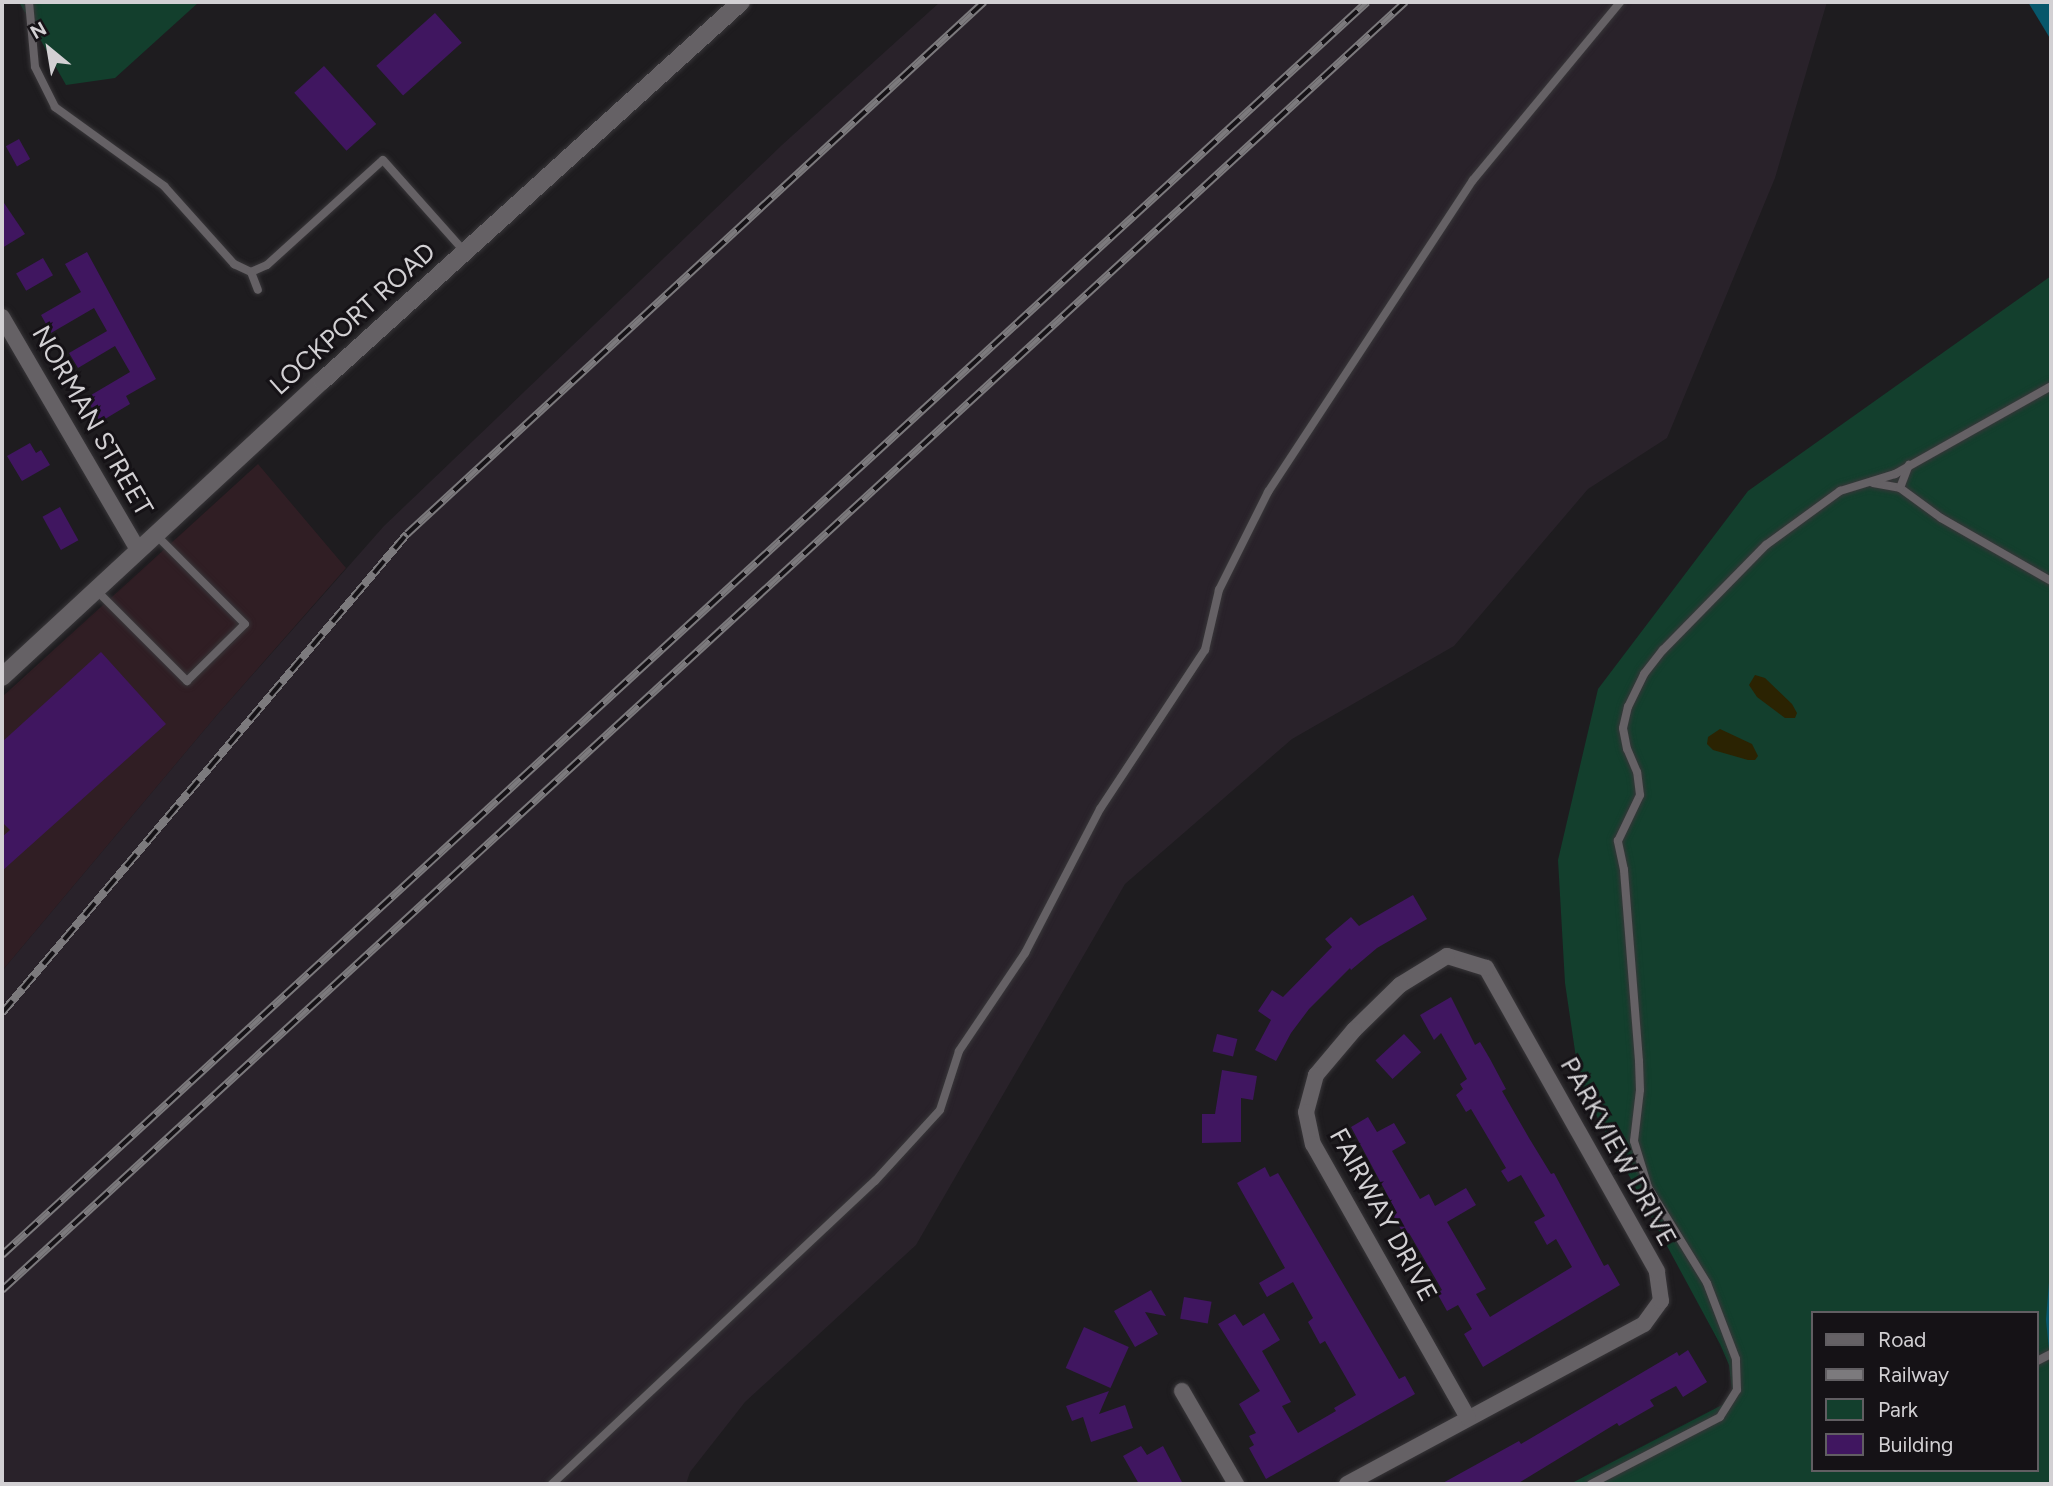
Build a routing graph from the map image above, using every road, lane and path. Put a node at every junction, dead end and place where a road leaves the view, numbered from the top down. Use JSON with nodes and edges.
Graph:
{"nodes":[{"id":1,"x":29,"y":2,"type":"edge"},
{"id":2,"x":741,"y":2,"type":"edge"},
{"id":3,"x":1620,"y":2,"type":"edge"},
{"id":4,"x":465,"y":252,"type":"junction"},
{"id":5,"x":251,"y":272,"type":"junction"},
{"id":6,"x":258,"y":290,"type":"dead end"},
{"id":7,"x":2,"y":317,"type":"edge"},
{"id":8,"x":2051,"y":386,"type":"edge"},
{"id":9,"x":1910,"y":464,"type":"junction"},
{"id":10,"x":1867,"y":483,"type":"junction"},
{"id":11,"x":1900,"y":488,"type":"junction"},
{"id":12,"x":156,"y":535,"type":"junction"},
{"id":13,"x":139,"y":551,"type":"junction"},
{"id":14,"x":2051,"y":581,"type":"edge"},
{"id":15,"x":96,"y":590,"type":"junction"},
{"id":16,"x":2,"y":677,"type":"edge"},
{"id":17,"x":1447,"y":956,"type":"joint"},
{"id":18,"x":1182,"y":1391,"type":"dead end"},
{"id":19,"x":1468,"y":1418,"type":"junction"},
{"id":20,"x":552,"y":1484,"type":"edge"},
{"id":21,"x":1236,"y":1484,"type":"edge"},
{"id":22,"x":1347,"y":1484,"type":"edge"},
{"id":23,"x":1591,"y":1484,"type":"edge"}],
"edges":[{"from":1,"to":5,"type":"lane"},
{"from":2,"to":4,"type":"street","name":"LOCKPORT ROAD"},
{"from":3,"to":20,"type":"lane"},
{"from":4,"to":5,"type":"lane"},
{"from":4,"to":12,"type":"street","name":"LOCKPORT ROAD"},
{"from":5,"to":6,"type":"lane"},
{"from":7,"to":13,"type":"street","name":"NORMAN STREET"},
{"from":8,"to":9,"type":"lane"},
{"from":9,"to":10,"type":"lane"},
{"from":9,"to":11,"type":"lane"},
{"from":10,"to":11,"type":"lane"},
{"from":10,"to":23,"type":"lane"},
{"from":11,"to":14,"type":"lane"},
{"from":12,"to":13,"type":"street","name":"LOCKPORT ROAD"},
{"from":12,"to":15,"type":"lane"},
{"from":13,"to":15,"type":"street","name":"LOCKPORT ROAD"},
{"from":15,"to":16,"type":"street","name":"LOCKPORT ROAD"},
{"from":17,"to":19,"type":"street","name":"FAIRWAY DRIVE"},
{"from":17,"to":19,"type":"street","name":"PARKVIEW DRIVE"},
{"from":18,"to":21,"type":"street"},
{"from":19,"to":22,"type":"street","name":"PARKVIEW DRIVE"}]}
